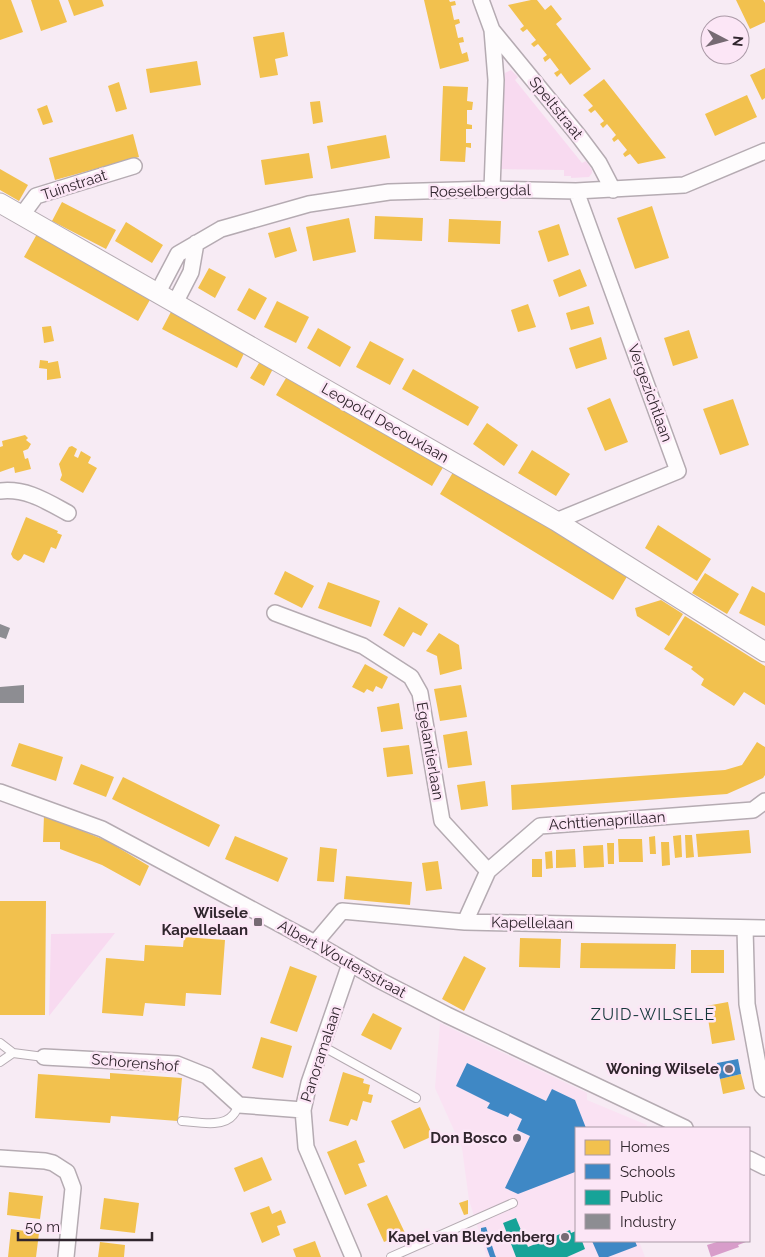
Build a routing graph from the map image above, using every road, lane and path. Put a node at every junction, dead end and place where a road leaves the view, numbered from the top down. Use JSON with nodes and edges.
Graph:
{"nodes":[{"id":1,"x":481,"y":0,"type":"edge"},
{"id":2,"x":492,"y":30,"type":"junction"},
{"id":3,"x":765,"y":151,"type":"edge"},
{"id":4,"x":134,"y":166,"type":"dead end"},
{"id":5,"x":492,"y":190,"type":"junction"},
{"id":6,"x":613,"y":190,"type":"junction"},
{"id":7,"x":576,"y":191,"type":"junction"},
{"id":8,"x":0,"y":203,"type":"edge"},
{"id":9,"x":22,"y":216,"type":"junction"},
{"id":10,"x":196,"y":243,"type":"junction"},
{"id":11,"x":157,"y":294,"type":"junction"},
{"id":12,"x":175,"y":304,"type":"junction"},
{"id":13,"x":0,"y":491,"type":"edge"},
{"id":14,"x":68,"y":513,"type":"dead end"},
{"id":15,"x":556,"y":521,"type":"junction"},
{"id":16,"x":275,"y":613,"type":"dead end"},
{"id":17,"x":765,"y":652,"type":"edge"},
{"id":18,"x":0,"y":792,"type":"edge"},
{"id":19,"x":765,"y":801,"type":"edge"},
{"id":20,"x":488,"y":871,"type":"junction"},
{"id":21,"x":465,"y":922,"type":"junction"},
{"id":22,"x":745,"y":928,"type":"junction"},
{"id":23,"x":765,"y":928,"type":"edge"},
{"id":24,"x":315,"y":943,"type":"junction"},
{"id":25,"x":350,"y":964,"type":"junction"},
{"id":26,"x":0,"y":1043,"type":"edge"},
{"id":27,"x":322,"y":1046,"type":"junction"},
{"id":28,"x":13,"y":1052,"type":"junction"},
{"id":29,"x":44,"y":1057,"type":"joint"},
{"id":30,"x":0,"y":1062,"type":"edge"},
{"id":31,"x":765,"y":1089,"type":"edge"},
{"id":32,"x":416,"y":1098,"type":"dead end"},
{"id":33,"x":239,"y":1105,"type":"junction"},
{"id":34,"x":303,"y":1110,"type":"junction"},
{"id":35,"x":182,"y":1121,"type":"dead end"},
{"id":36,"x":683,"y":1127,"type":"edge"},
{"id":37,"x":0,"y":1158,"type":"edge"},
{"id":38,"x":750,"y":1160,"type":"edge"},
{"id":39,"x":765,"y":1167,"type":"edge"},
{"id":40,"x":513,"y":1202,"type":"dead end"},
{"id":41,"x":66,"y":1257,"type":"edge"},
{"id":42,"x":353,"y":1257,"type":"edge"},
{"id":43,"x":391,"y":1257,"type":"edge"}],
"edges":[{"from":1,"to":2,"type":"street","name":"Speltstraat"},
{"from":2,"to":5,"type":"street","name":"Speltstraat"},
{"from":2,"to":6,"type":"street","name":"Speltstraat"},
{"from":3,"to":6,"type":"street","name":"Roeselbergdal"},
{"from":4,"to":9,"type":"street","name":"Tuinstraat"},
{"from":5,"to":7,"type":"street","name":"Roeselbergdal"},
{"from":5,"to":10,"type":"street","name":"Roeselbergdal"},
{"from":6,"to":7,"type":"street","name":"Roeselbergdal"},
{"from":7,"to":15,"type":"street","name":"Vergezichtlaan"},
{"from":8,"to":9,"type":"street","name":"Leopold Decouxlaan"},
{"from":9,"to":11,"type":"street","name":"Leopold Decouxlaan"},
{"from":10,"to":11,"type":"street","name":"Roeselbergdal"},
{"from":10,"to":12,"type":"street"},
{"from":11,"to":12,"type":"street","name":"Leopold Decouxlaan"},
{"from":12,"to":15,"type":"street","name":"Leopold Decouxlaan"},
{"from":13,"to":14,"type":"street"},
{"from":15,"to":17,"type":"street","name":"Leopold Decouxlaan"},
{"from":16,"to":20,"type":"street","name":"Egelantierlaan"},
{"from":18,"to":24,"type":"street","name":"Albert Woutersstraat"},
{"from":19,"to":20,"type":"street","name":"Achttienaprillaan"},
{"from":20,"to":21,"type":"street","name":"Achttienaprillaan"},
{"from":21,"to":22,"type":"street","name":"Kapellelaan"},
{"from":21,"to":24,"type":"street","name":"Kapellelaan"},
{"from":22,"to":23,"type":"street","name":"Kapellelaan"},
{"from":22,"to":31,"type":"street"},
{"from":24,"to":25,"type":"street","name":"Albert Woutersstraat"},
{"from":25,"to":27,"type":"street","name":"Panoramalaan"},
{"from":25,"to":36,"type":"street","name":"Albert Woutersstraat"},
{"from":26,"to":28,"type":"lane"},
{"from":27,"to":32,"type":"lane"},
{"from":27,"to":34,"type":"street","name":"Panoramalaan"},
{"from":28,"to":29,"type":"lane"},
{"from":28,"to":30,"type":"lane"},
{"from":29,"to":33,"type":"street","name":"Schorenshof"},
{"from":33,"to":34,"type":"street"},
{"from":33,"to":35,"type":"lane"},
{"from":34,"to":42,"type":"street","name":"Panoramalaan"},
{"from":37,"to":41,"type":"street"},
{"from":38,"to":39,"type":"street"},
{"from":40,"to":43,"type":"lane"}]}
